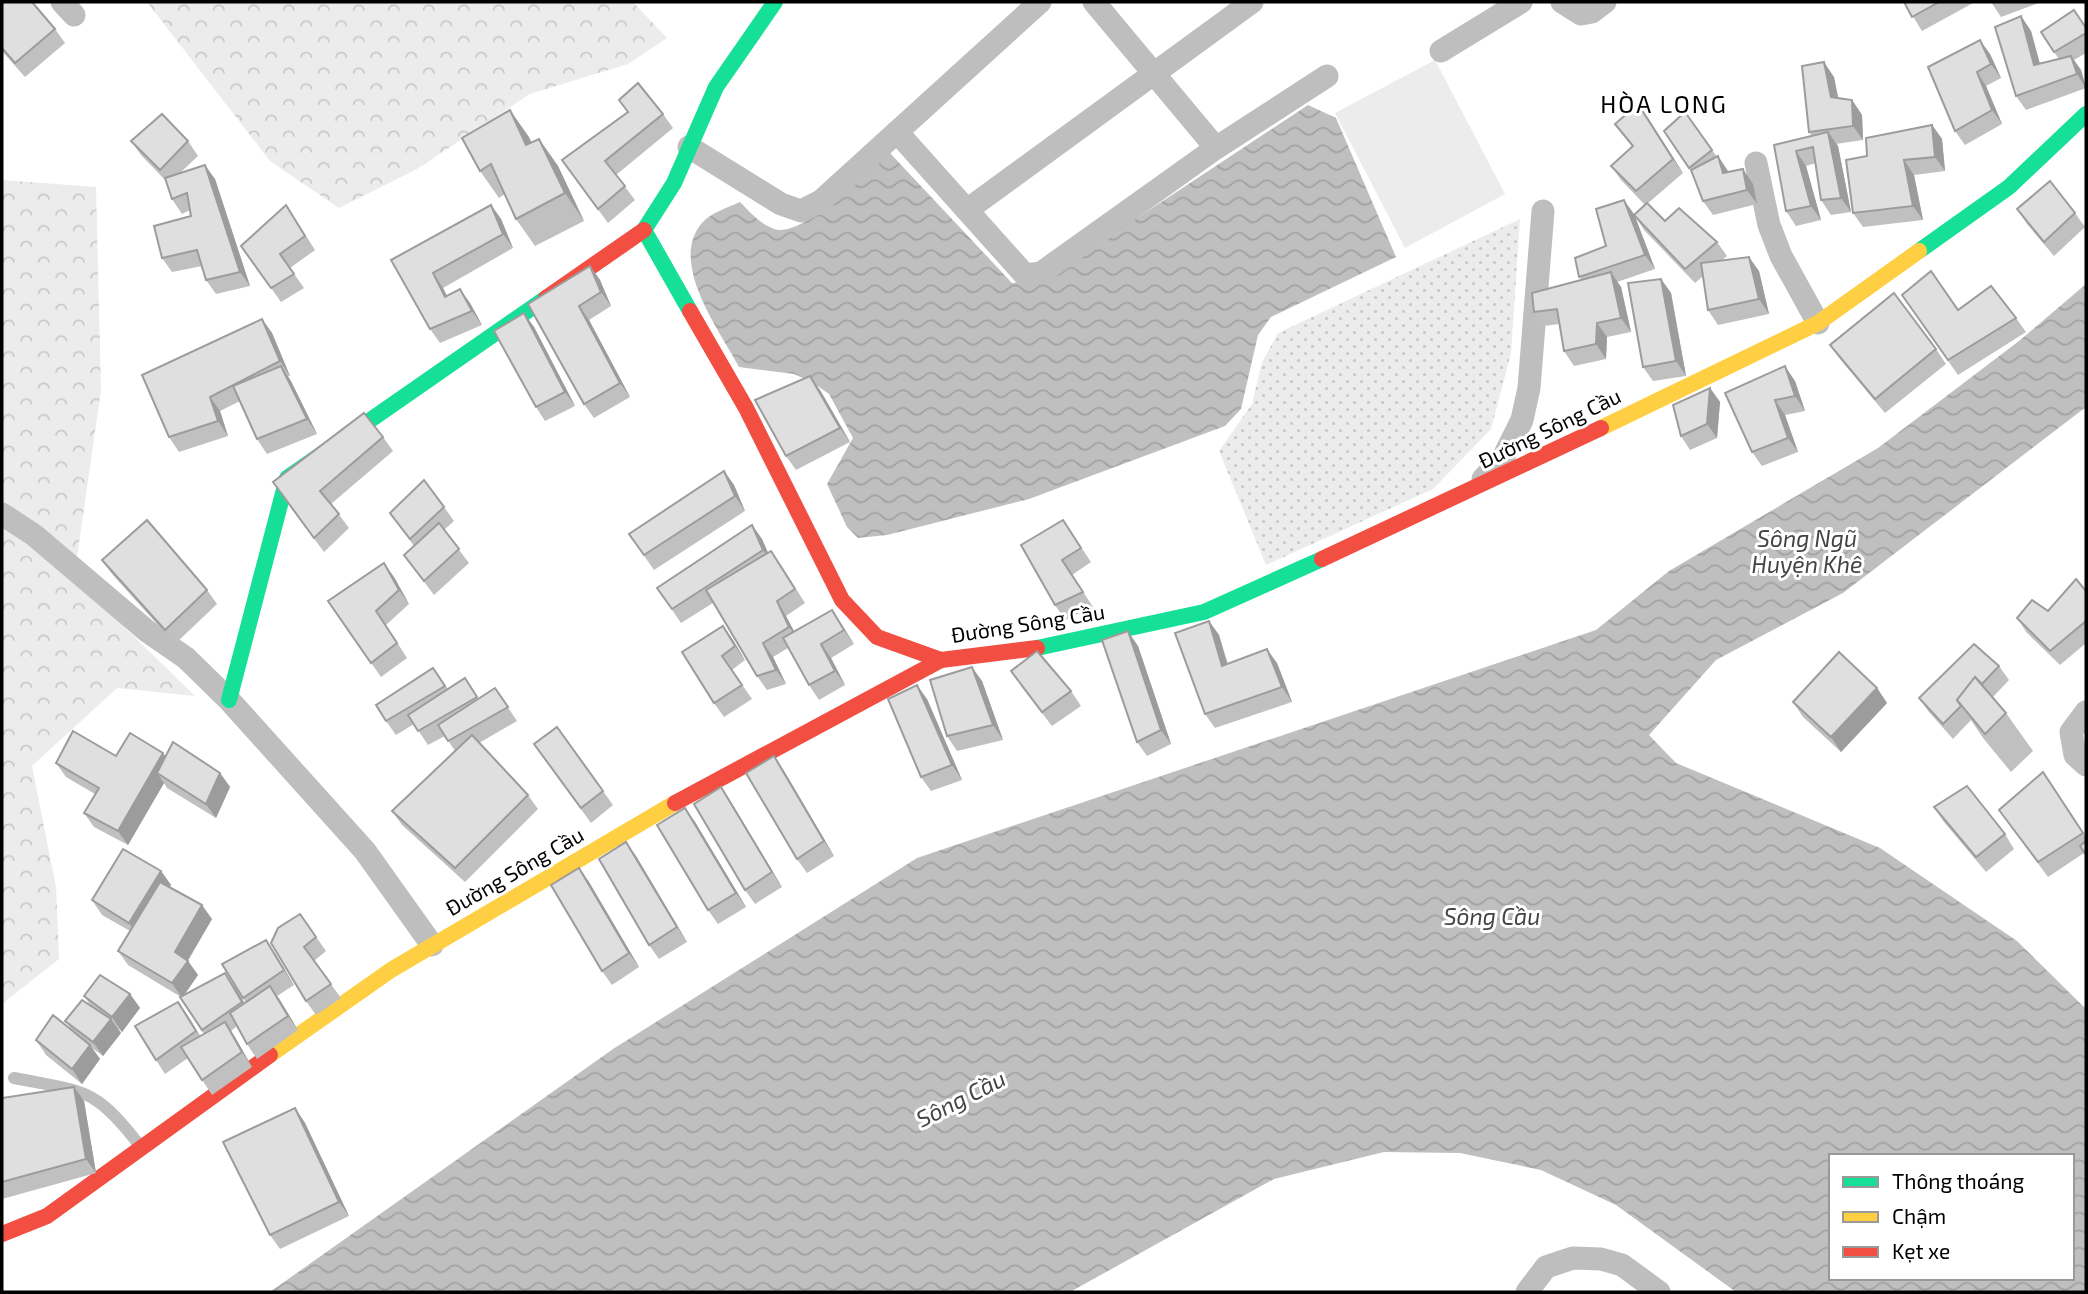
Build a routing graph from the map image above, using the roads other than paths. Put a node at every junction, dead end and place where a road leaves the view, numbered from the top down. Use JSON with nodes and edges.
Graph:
{"nodes":[{"id":1,"x":775,"y":2,"type":"edge"},
{"id":2,"x":1040,"y":2,"type":"edge"},
{"id":3,"x":1094,"y":2,"type":"edge"},
{"id":4,"x":1252,"y":2,"type":"edge"},
{"id":5,"x":1521,"y":2,"type":"edge"},
{"id":6,"x":1562,"y":2,"type":"edge"},
{"id":7,"x":1605,"y":2,"type":"edge"},
{"id":8,"x":1441,"y":51,"type":"dead end"},
{"id":9,"x":1152,"y":75,"type":"junction"},
{"id":10,"x":1327,"y":76,"type":"dead end"},
{"id":11,"x":2086,"y":114,"type":"edge"},
{"id":12,"x":897,"y":132,"type":"junction"},
{"id":13,"x":689,"y":147,"type":"junction"},
{"id":14,"x":1216,"y":148,"type":"junction"},
{"id":15,"x":1756,"y":163,"type":"dead end"},
{"id":16,"x":967,"y":210,"type":"junction"},
{"id":17,"x":1543,"y":211,"type":"dead end"},
{"id":18,"x":644,"y":230,"type":"junction"},
{"id":19,"x":1818,"y":323,"type":"junction"},
{"id":20,"x":1471,"y":491,"type":"junction"},
{"id":21,"x":2,"y":514,"type":"edge"},
{"id":22,"x":941,"y":660,"type":"junction"},
{"id":23,"x":229,"y":700,"type":"junction"},
{"id":24,"x":2086,"y":712,"type":"edge"},
{"id":25,"x":2086,"y":765,"type":"edge"},
{"id":26,"x":432,"y":945,"type":"junction"},
{"id":27,"x":14,"y":1079,"type":"dead end"},
{"id":28,"x":140,"y":1147,"type":"junction"},
{"id":29,"x":2,"y":1234,"type":"edge"},
{"id":30,"x":1527,"y":1292,"type":"edge"},
{"id":31,"x":1659,"y":1292,"type":"edge"}],
"edges":[{"from":1,"to":13,"type":"main road"},
{"from":2,"to":12,"type":"street"},
{"from":3,"to":9,"type":"street"},
{"from":4,"to":9,"type":"street"},
{"from":5,"to":8,"type":"street"},
{"from":6,"to":7,"type":"street"},
{"from":9,"to":14,"type":"street"},
{"from":9,"to":16,"type":"street"},
{"from":10,"to":14,"type":"street"},
{"from":11,"to":19,"type":"main road","name":"Đường Sông Cầu"},
{"from":12,"to":13,"type":"street"},
{"from":12,"to":16,"type":"street"},
{"from":13,"to":18,"type":"main road"},
{"from":14,"to":16,"type":"street"},
{"from":15,"to":19,"type":"street"},
{"from":17,"to":20,"type":"street"},
{"from":18,"to":22,"type":"main road"},
{"from":18,"to":23,"type":"main road"},
{"from":19,"to":20,"type":"main road","name":"Đường Sông Cầu"},
{"from":20,"to":22,"type":"main road","name":"Đường Sông Cầu"},
{"from":21,"to":23,"type":"street"},
{"from":22,"to":26,"type":"main road","name":"Đường Sông Cầu"},
{"from":23,"to":26,"type":"street"},
{"from":24,"to":25,"type":"street"},
{"from":26,"to":28,"type":"main road","name":"Đường Sông Cầu"},
{"from":27,"to":28,"type":"lane"},
{"from":28,"to":29,"type":"main road","name":"Đường Sông Cầu"},
{"from":30,"to":31,"type":"street"}]}
